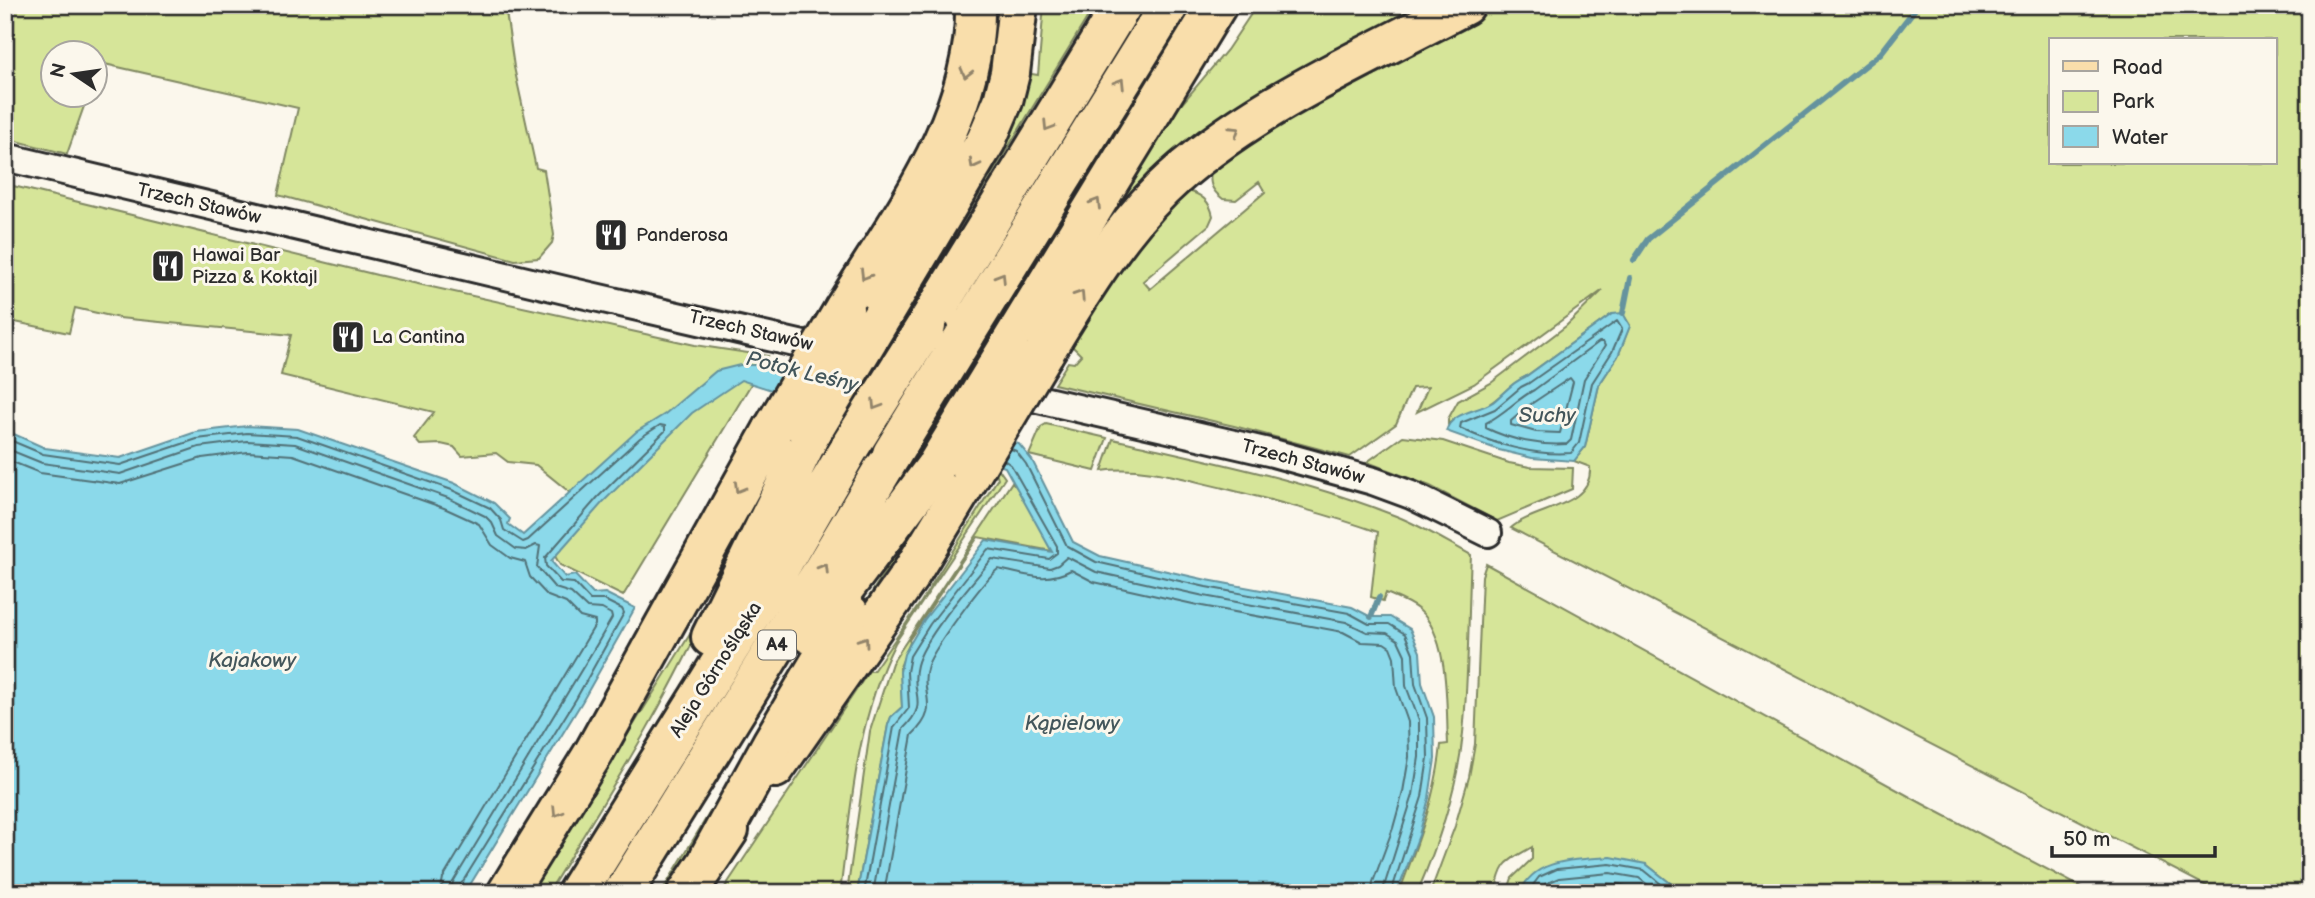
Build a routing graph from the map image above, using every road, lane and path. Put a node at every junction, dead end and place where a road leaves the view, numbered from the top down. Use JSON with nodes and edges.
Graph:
{"nodes":[{"id":1,"x":975,"y":5,"type":"edge"},
{"id":2,"x":1018,"y":5,"type":"edge"},
{"id":3,"x":1122,"y":5,"type":"edge"},
{"id":4,"x":1168,"y":5,"type":"edge"},
{"id":5,"x":1217,"y":5,"type":"edge"},
{"id":6,"x":1465,"y":5,"type":"edge"},
{"id":7,"x":5,"y":157,"type":"edge"},
{"id":8,"x":1027,"y":349,"type":"junction"},
{"id":9,"x":791,"y":433,"type":"junction"},
{"id":10,"x":936,"y":466,"type":"junction"},
{"id":11,"x":1488,"y":533,"type":"dead end"},
{"id":12,"x":643,"y":789,"type":"junction"},
{"id":13,"x":660,"y":835,"type":"junction"},
{"id":14,"x":710,"y":856,"type":"junction"},
{"id":15,"x":507,"y":893,"type":"edge"},
{"id":16,"x":578,"y":893,"type":"edge"},
{"id":17,"x":623,"y":893,"type":"edge"},
{"id":18,"x":687,"y":893,"type":"edge"}],
"edges":[{"from":1,"to":9,"type":"main road","one_way":true,"bridge":true},
{"from":2,"to":9,"type":"main road","one_way":true,"bridge":true},
{"from":3,"to":12,"type":"main road","name":"Aleja Górnośląska","number":"A4","one_way":true,"bridge":true},
{"from":13,"to":4,"type":"main road","number":"A4","one_way":true,"bridge":true},
{"from":8,"to":5,"type":"main road","one_way":true},
{"from":8,"to":6,"type":"main road","one_way":true},
{"from":7,"to":11,"type":"street","name":"Trzech Stawów"},
{"from":8,"to":10,"type":"main road","bridge":true},
{"from":14,"to":8,"type":"main road","one_way":true,"bridge":true},
{"from":9,"to":12,"type":"main road"},
{"from":9,"to":15,"type":"main road","one_way":true},
{"from":10,"to":13,"type":"main road"},
{"from":10,"to":14,"type":"main road"},
{"from":12,"to":16,"type":"main road","name":"Aleja Górnośląska","number":"A4"},
{"from":13,"to":17,"type":"main road","number":"A4"},
{"from":14,"to":18,"type":"main road"}]}
